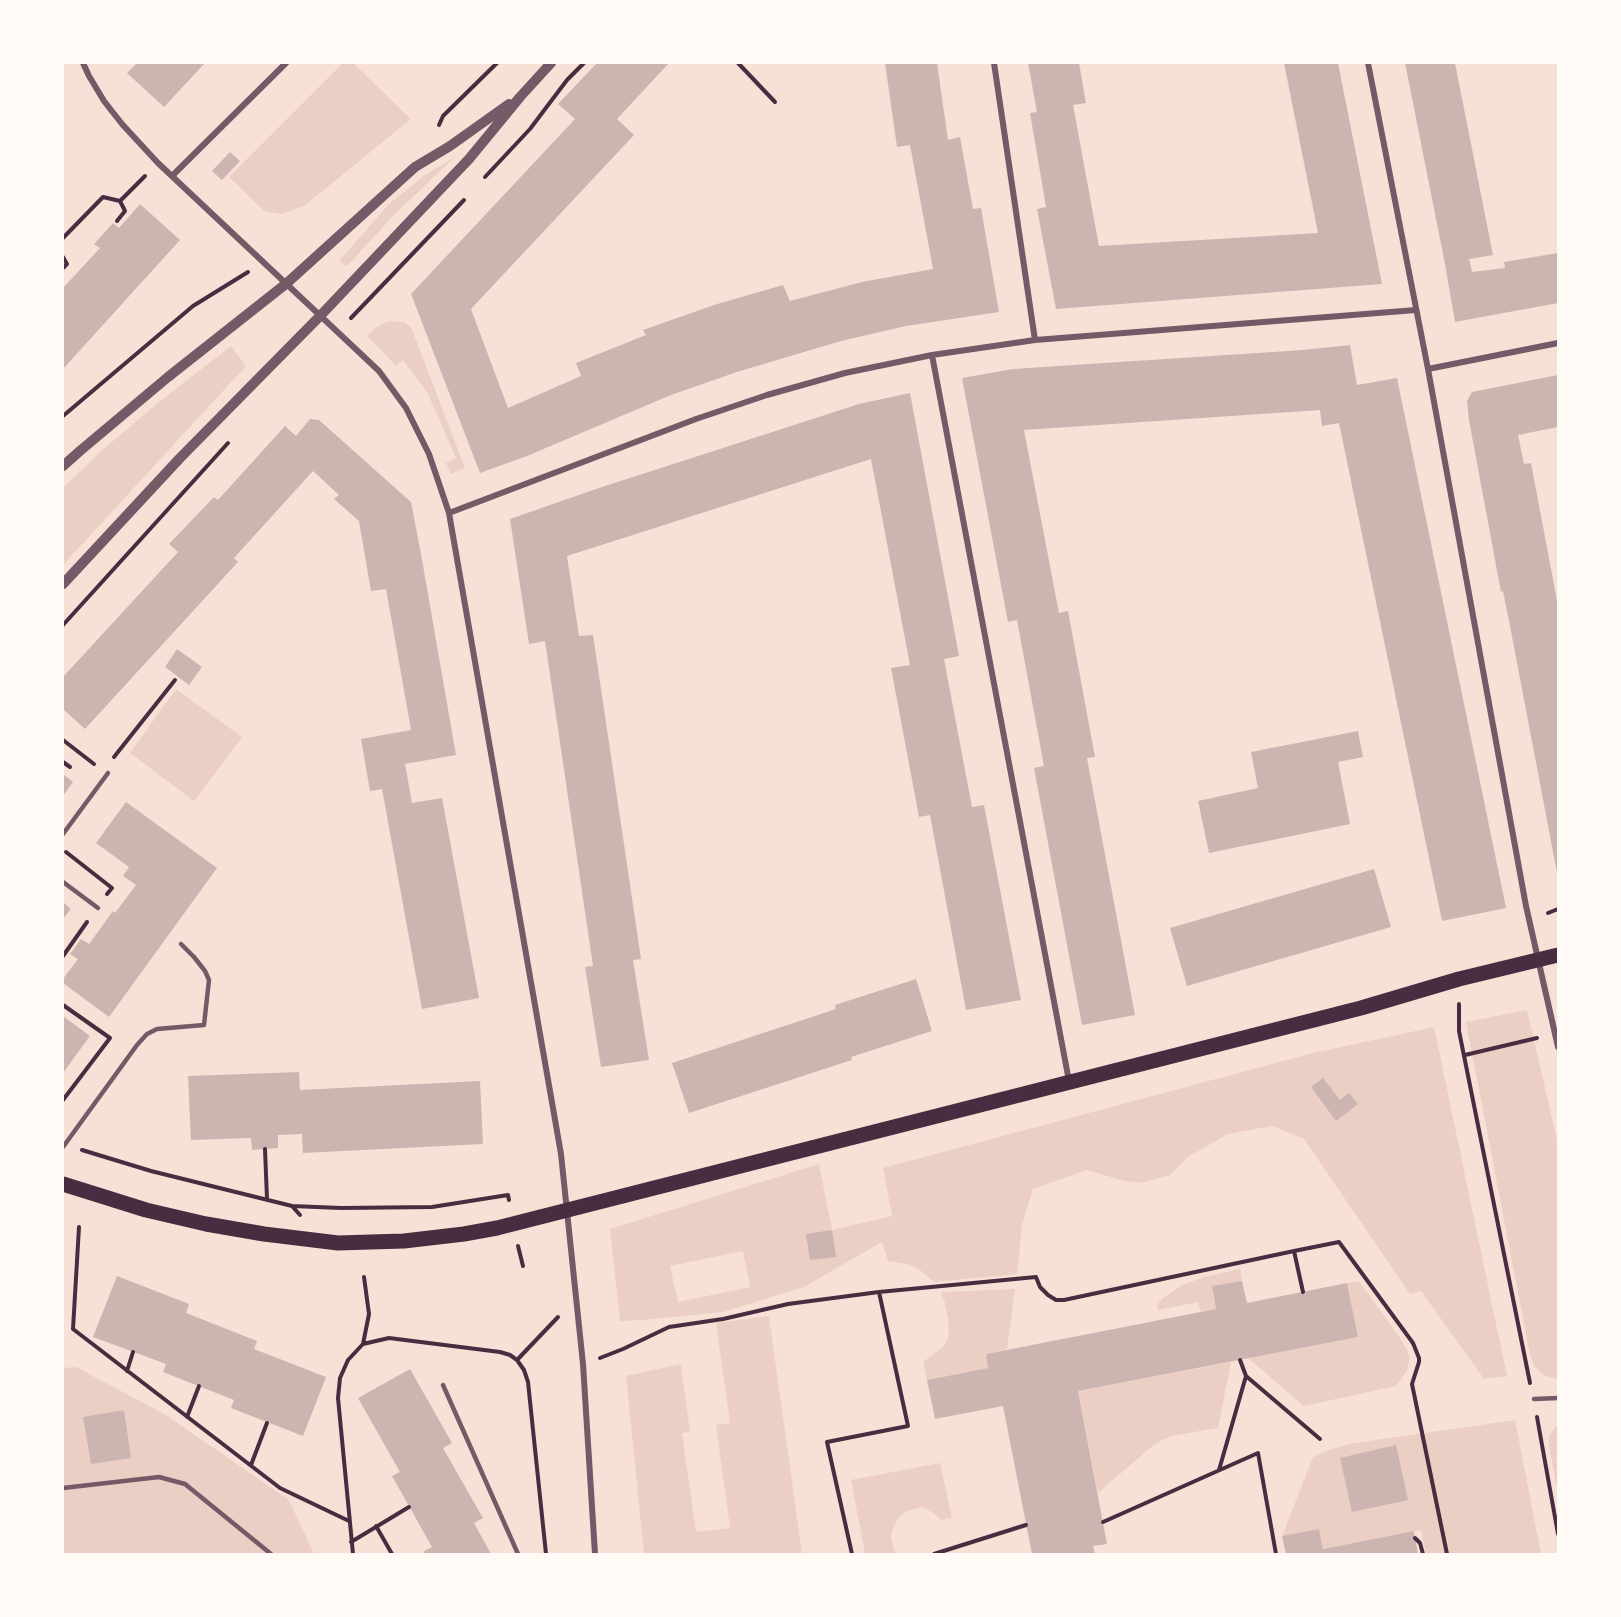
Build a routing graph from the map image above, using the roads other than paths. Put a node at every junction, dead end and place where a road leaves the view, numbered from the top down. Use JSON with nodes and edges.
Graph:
{"nodes":[{"id":1,"x":83,"y":63,"type":"edge"},
{"id":2,"x":286,"y":63,"type":"edge"},
{"id":3,"x":551,"y":63,"type":"edge"},
{"id":4,"x":994,"y":63,"type":"edge"},
{"id":5,"x":1368,"y":63,"type":"edge"},
{"id":6,"x":520,"y":97,"type":"junction"},
{"id":7,"x":172,"y":176,"type":"junction"},
{"id":8,"x":287,"y":283,"type":"junction"},
{"id":9,"x":1416,"y":310,"type":"junction"},
{"id":10,"x":321,"y":315,"type":"junction"},
{"id":11,"x":1035,"y":340,"type":"junction"},
{"id":12,"x":1558,"y":343,"type":"edge"},
{"id":13,"x":932,"y":355,"type":"junction"},
{"id":14,"x":1428,"y":369,"type":"junction"},
{"id":15,"x":63,"y":466,"type":"edge"},
{"id":16,"x":449,"y":513,"type":"junction"},
{"id":17,"x":63,"y":585,"type":"edge"},
{"id":18,"x":105,"y":772,"type":"road end"},
{"id":19,"x":63,"y":834,"type":"edge"},
{"id":20,"x":63,"y":882,"type":"edge"},
{"id":21,"x":98,"y":908,"type":"road end"},
{"id":22,"x":181,"y":944,"type":"dead end"},
{"id":23,"x":1558,"y":955,"type":"edge"},
{"id":24,"x":1539,"y":959,"type":"junction"},
{"id":25,"x":1558,"y":1047,"type":"edge"},
{"id":26,"x":1069,"y":1081,"type":"junction"},
{"id":27,"x":64,"y":1146,"type":"edge"},
{"id":28,"x":63,"y":1184,"type":"edge"},
{"id":29,"x":568,"y":1210,"type":"junction"},
{"id":30,"x":443,"y":1385,"type":"dead end"},
{"id":31,"x":1558,"y":1398,"type":"edge"},
{"id":32,"x":1534,"y":1399,"type":"road end"},
{"id":33,"x":63,"y":1488,"type":"edge"},
{"id":34,"x":271,"y":1554,"type":"edge"},
{"id":35,"x":518,"y":1554,"type":"edge"},
{"id":36,"x":595,"y":1554,"type":"edge"}],
"edges":[{"from":1,"to":7,"type":"street"},
{"from":2,"to":7,"type":"street"},
{"from":3,"to":6,"type":"street"},
{"from":4,"to":11,"type":"street"},
{"from":5,"to":9,"type":"street"},
{"from":6,"to":8,"type":"street"},
{"from":6,"to":10,"type":"street"},
{"from":7,"to":8,"type":"street"},
{"from":8,"to":10,"type":"street"},
{"from":8,"to":15,"type":"street"},
{"from":9,"to":11,"type":"street"},
{"from":9,"to":14,"type":"street"},
{"from":10,"to":16,"type":"street"},
{"from":10,"to":17,"type":"street"},
{"from":11,"to":13,"type":"street"},
{"from":12,"to":14,"type":"street"},
{"from":13,"to":16,"type":"street"},
{"from":13,"to":26,"type":"street"},
{"from":14,"to":24,"type":"street"},
{"from":16,"to":29,"type":"street"},
{"from":18,"to":19,"type":"lane"},
{"from":20,"to":21,"type":"lane"},
{"from":22,"to":27,"type":"lane"},
{"from":23,"to":24,"type":"main road"},
{"from":24,"to":25,"type":"street"},
{"from":24,"to":26,"type":"main road"},
{"from":26,"to":29,"type":"main road"},
{"from":28,"to":29,"type":"main road"},
{"from":29,"to":36,"type":"street"},
{"from":30,"to":35,"type":"lane"},
{"from":31,"to":32,"type":"lane"},
{"from":33,"to":34,"type":"lane"}]}
